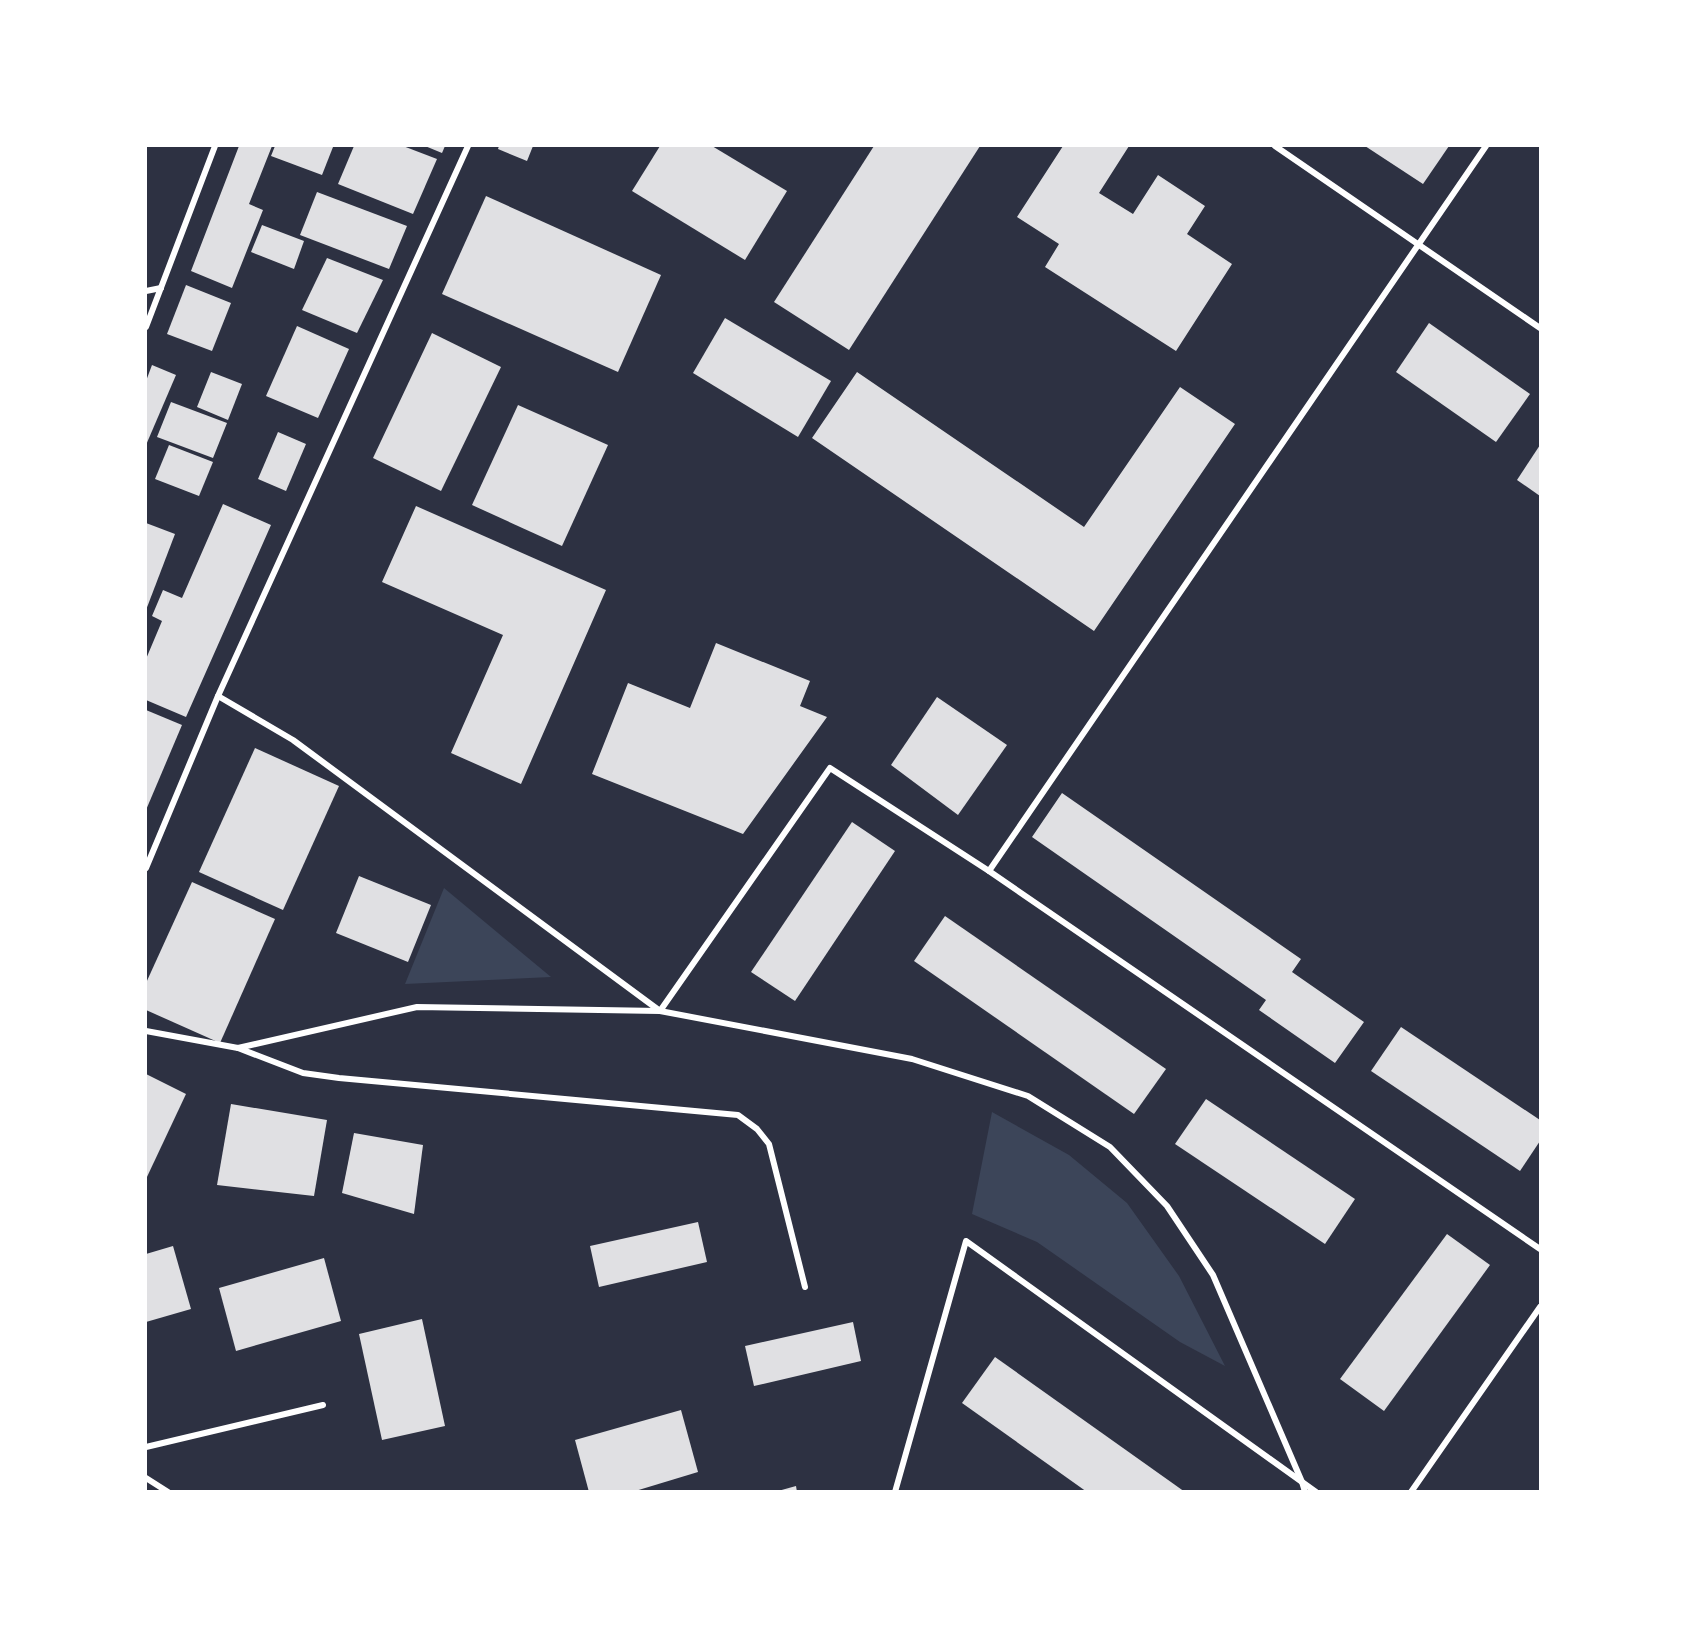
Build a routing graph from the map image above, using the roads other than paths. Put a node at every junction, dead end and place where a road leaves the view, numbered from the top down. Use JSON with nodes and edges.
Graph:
{"nodes":[{"id":1,"x":215,"y":146,"type":"edge"},
{"id":2,"x":468,"y":146,"type":"edge"},
{"id":3,"x":1275,"y":146,"type":"edge"},
{"id":4,"x":1486,"y":146,"type":"edge"},
{"id":5,"x":1419,"y":244,"type":"junction"},
{"id":6,"x":161,"y":288,"type":"junction"},
{"id":7,"x":146,"y":291,"type":"edge"},
{"id":8,"x":146,"y":327,"type":"edge"},
{"id":9,"x":1540,"y":328,"type":"edge"},
{"id":10,"x":218,"y":696,"type":"junction"},
{"id":11,"x":146,"y":868,"type":"edge"},
{"id":12,"x":989,"y":872,"type":"junction"},
{"id":13,"x":660,"y":1011,"type":"junction"},
{"id":14,"x":146,"y":1031,"type":"edge"},
{"id":15,"x":238,"y":1048,"type":"junction"},
{"id":16,"x":1540,"y":1249,"type":"edge"},
{"id":17,"x":804,"y":1287,"type":"dead end"},
{"id":18,"x":1540,"y":1307,"type":"edge"},
{"id":19,"x":323,"y":1405,"type":"dead end"},
{"id":20,"x":146,"y":1447,"type":"edge"},
{"id":21,"x":146,"y":1478,"type":"edge"},
{"id":22,"x":1302,"y":1482,"type":"junction"},
{"id":23,"x":168,"y":1491,"type":"edge"},
{"id":24,"x":895,"y":1491,"type":"edge"},
{"id":25,"x":1305,"y":1491,"type":"edge"},
{"id":26,"x":1316,"y":1491,"type":"edge"},
{"id":27,"x":1411,"y":1491,"type":"edge"}],
"edges":[{"from":1,"to":6,"type":"street"},
{"from":2,"to":10,"type":"street"},
{"from":3,"to":5,"type":"street"},
{"from":4,"to":5,"type":"street"},
{"from":5,"to":9,"type":"street"},
{"from":5,"to":12,"type":"street"},
{"from":6,"to":7,"type":"street"},
{"from":6,"to":8,"type":"street"},
{"from":10,"to":11,"type":"street"},
{"from":10,"to":13,"type":"street"},
{"from":12,"to":13,"type":"street"},
{"from":12,"to":16,"type":"street"},
{"from":13,"to":15,"type":"street"},
{"from":13,"to":22,"type":"street"},
{"from":14,"to":15,"type":"street"},
{"from":15,"to":17,"type":"street"},
{"from":18,"to":27,"type":"street"},
{"from":19,"to":20,"type":"street"},
{"from":21,"to":23,"type":"street"},
{"from":22,"to":24,"type":"street"},
{"from":22,"to":25,"type":"street"},
{"from":22,"to":26,"type":"street"}]}
